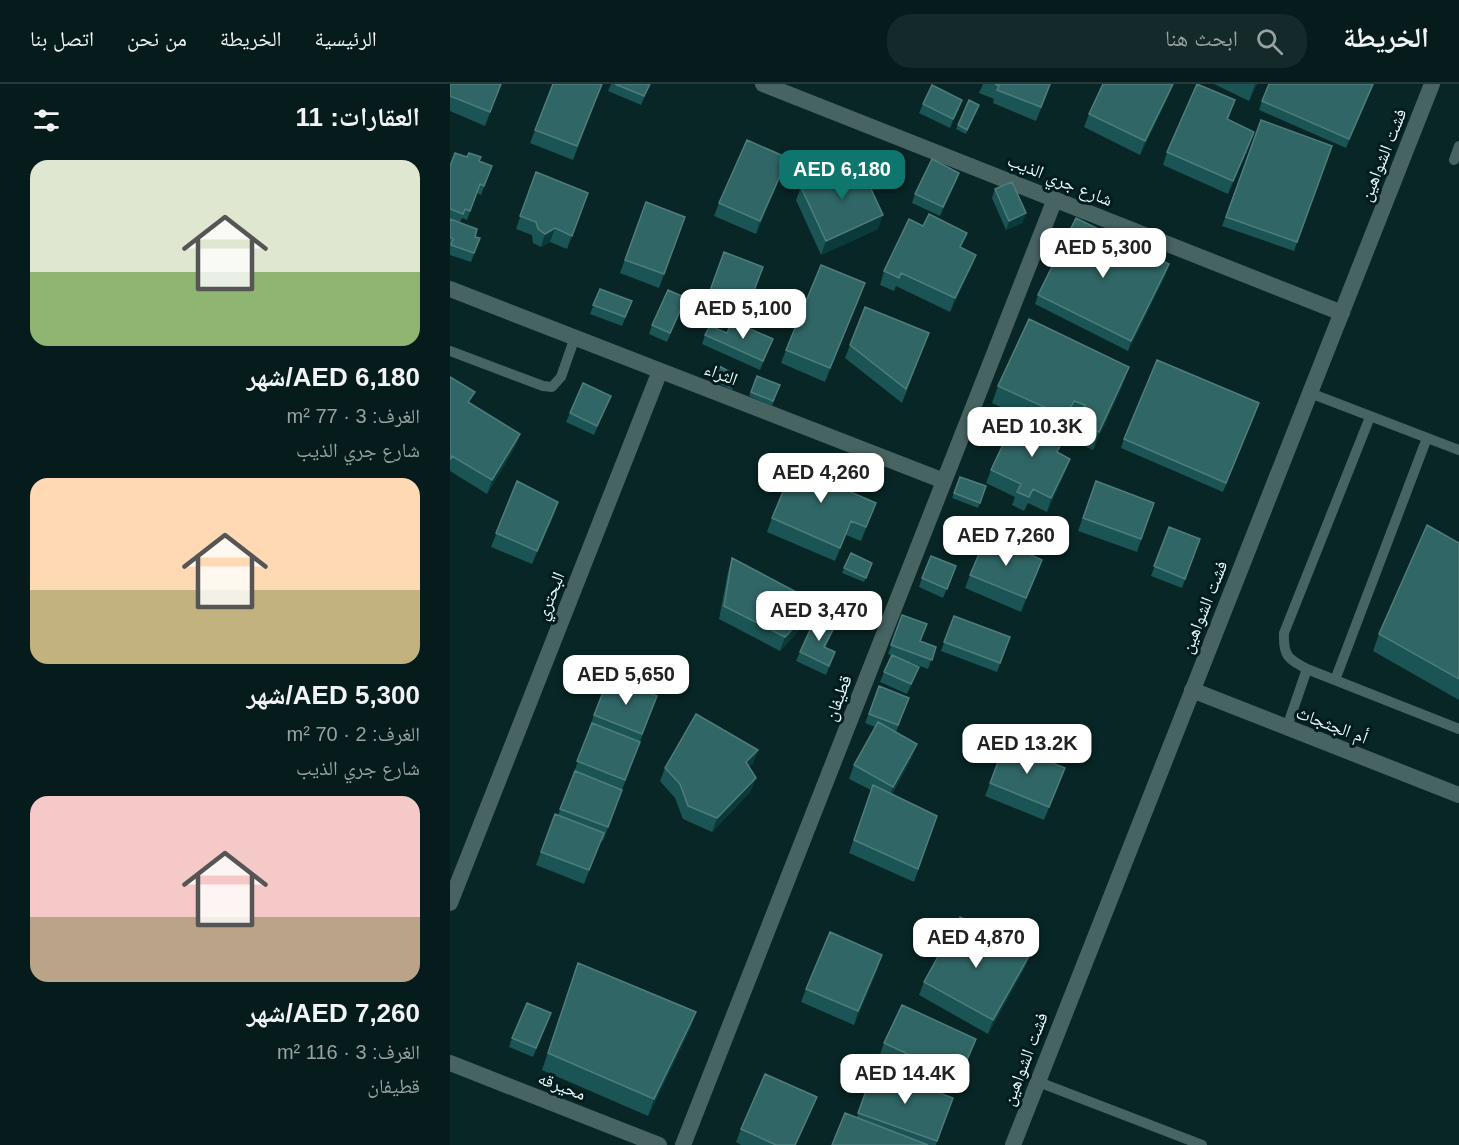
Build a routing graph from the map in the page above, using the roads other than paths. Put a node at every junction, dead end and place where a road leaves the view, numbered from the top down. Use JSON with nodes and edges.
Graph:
{"nodes":[{"id":1,"x":763,"y":84,"type":"edge"},
{"id":2,"x":1432,"y":84,"type":"edge"},
{"id":3,"x":1459,"y":146,"type":"edge"},
{"id":4,"x":1454,"y":160,"type":"dead end"},
{"id":5,"x":1055,"y":199,"type":"junction"},
{"id":6,"x":450,"y":289,"type":"edge"},
{"id":7,"x":1342,"y":313,"type":"junction"},
{"id":8,"x":575,"y":337,"type":"junction"},
{"id":9,"x":450,"y":351,"type":"edge"},
{"id":10,"x":660,"y":371,"type":"junction"},
{"id":11,"x":1310,"y":393,"type":"junction"},
{"id":12,"x":1370,"y":417,"type":"junction"},
{"id":13,"x":1427,"y":438,"type":"junction"},
{"id":14,"x":1459,"y":450,"type":"edge"},
{"id":15,"x":944,"y":481,"type":"junction"},
{"id":16,"x":1307,"y":669,"type":"junction"},
{"id":17,"x":1335,"y":680,"type":"junction"},
{"id":18,"x":1192,"y":690,"type":"junction"},
{"id":19,"x":1287,"y":728,"type":"junction"},
{"id":20,"x":1459,"y":729,"type":"edge"},
{"id":21,"x":1459,"y":795,"type":"edge"},
{"id":22,"x":450,"y":903,"type":"edge"},
{"id":23,"x":450,"y":1063,"type":"edge"},
{"id":24,"x":1036,"y":1081,"type":"junction"},
{"id":25,"x":659,"y":1145,"type":"edge"},
{"id":26,"x":683,"y":1145,"type":"edge"},
{"id":27,"x":1013,"y":1145,"type":"edge"},
{"id":28,"x":1202,"y":1145,"type":"edge"}],
"edges":[{"from":1,"to":5,"type":"street","name":"شارع جري الذيب"},
{"from":2,"to":7,"type":"street","name":"فشت الشواهين"},
{"from":3,"to":4,"type":"lane"},
{"from":5,"to":7,"type":"street","name":"شارع جري الذيب"},
{"from":5,"to":15,"type":"street","name":"قطيفان"},
{"from":6,"to":8,"type":"street","name":"الثراء"},
{"from":7,"to":11,"type":"street","name":"فشت الشواهين"},
{"from":8,"to":9,"type":"lane"},
{"from":8,"to":10,"type":"street","name":"الثراء"},
{"from":10,"to":15,"type":"street","name":"الثراء"},
{"from":10,"to":22,"type":"street","name":"البحتري"},
{"from":11,"to":12,"type":"lane"},
{"from":11,"to":18,"type":"street","name":"فشت الشواهين"},
{"from":12,"to":13,"type":"lane"},
{"from":12,"to":16,"type":"lane"},
{"from":13,"to":14,"type":"lane"},
{"from":13,"to":17,"type":"lane"},
{"from":15,"to":26,"type":"street","name":"قطيفان"},
{"from":16,"to":17,"type":"lane"},
{"from":16,"to":19,"type":"lane"},
{"from":17,"to":20,"type":"lane"},
{"from":18,"to":19,"type":"street","name":"أم الجثجاث"},
{"from":18,"to":24,"type":"street","name":"فشت الشواهين"},
{"from":19,"to":21,"type":"street","name":"أم الجثجاث"},
{"from":23,"to":25,"type":"street","name":"محيرقه"},
{"from":24,"to":27,"type":"street","name":"فشت الشواهين"},
{"from":24,"to":28,"type":"lane"}]}
